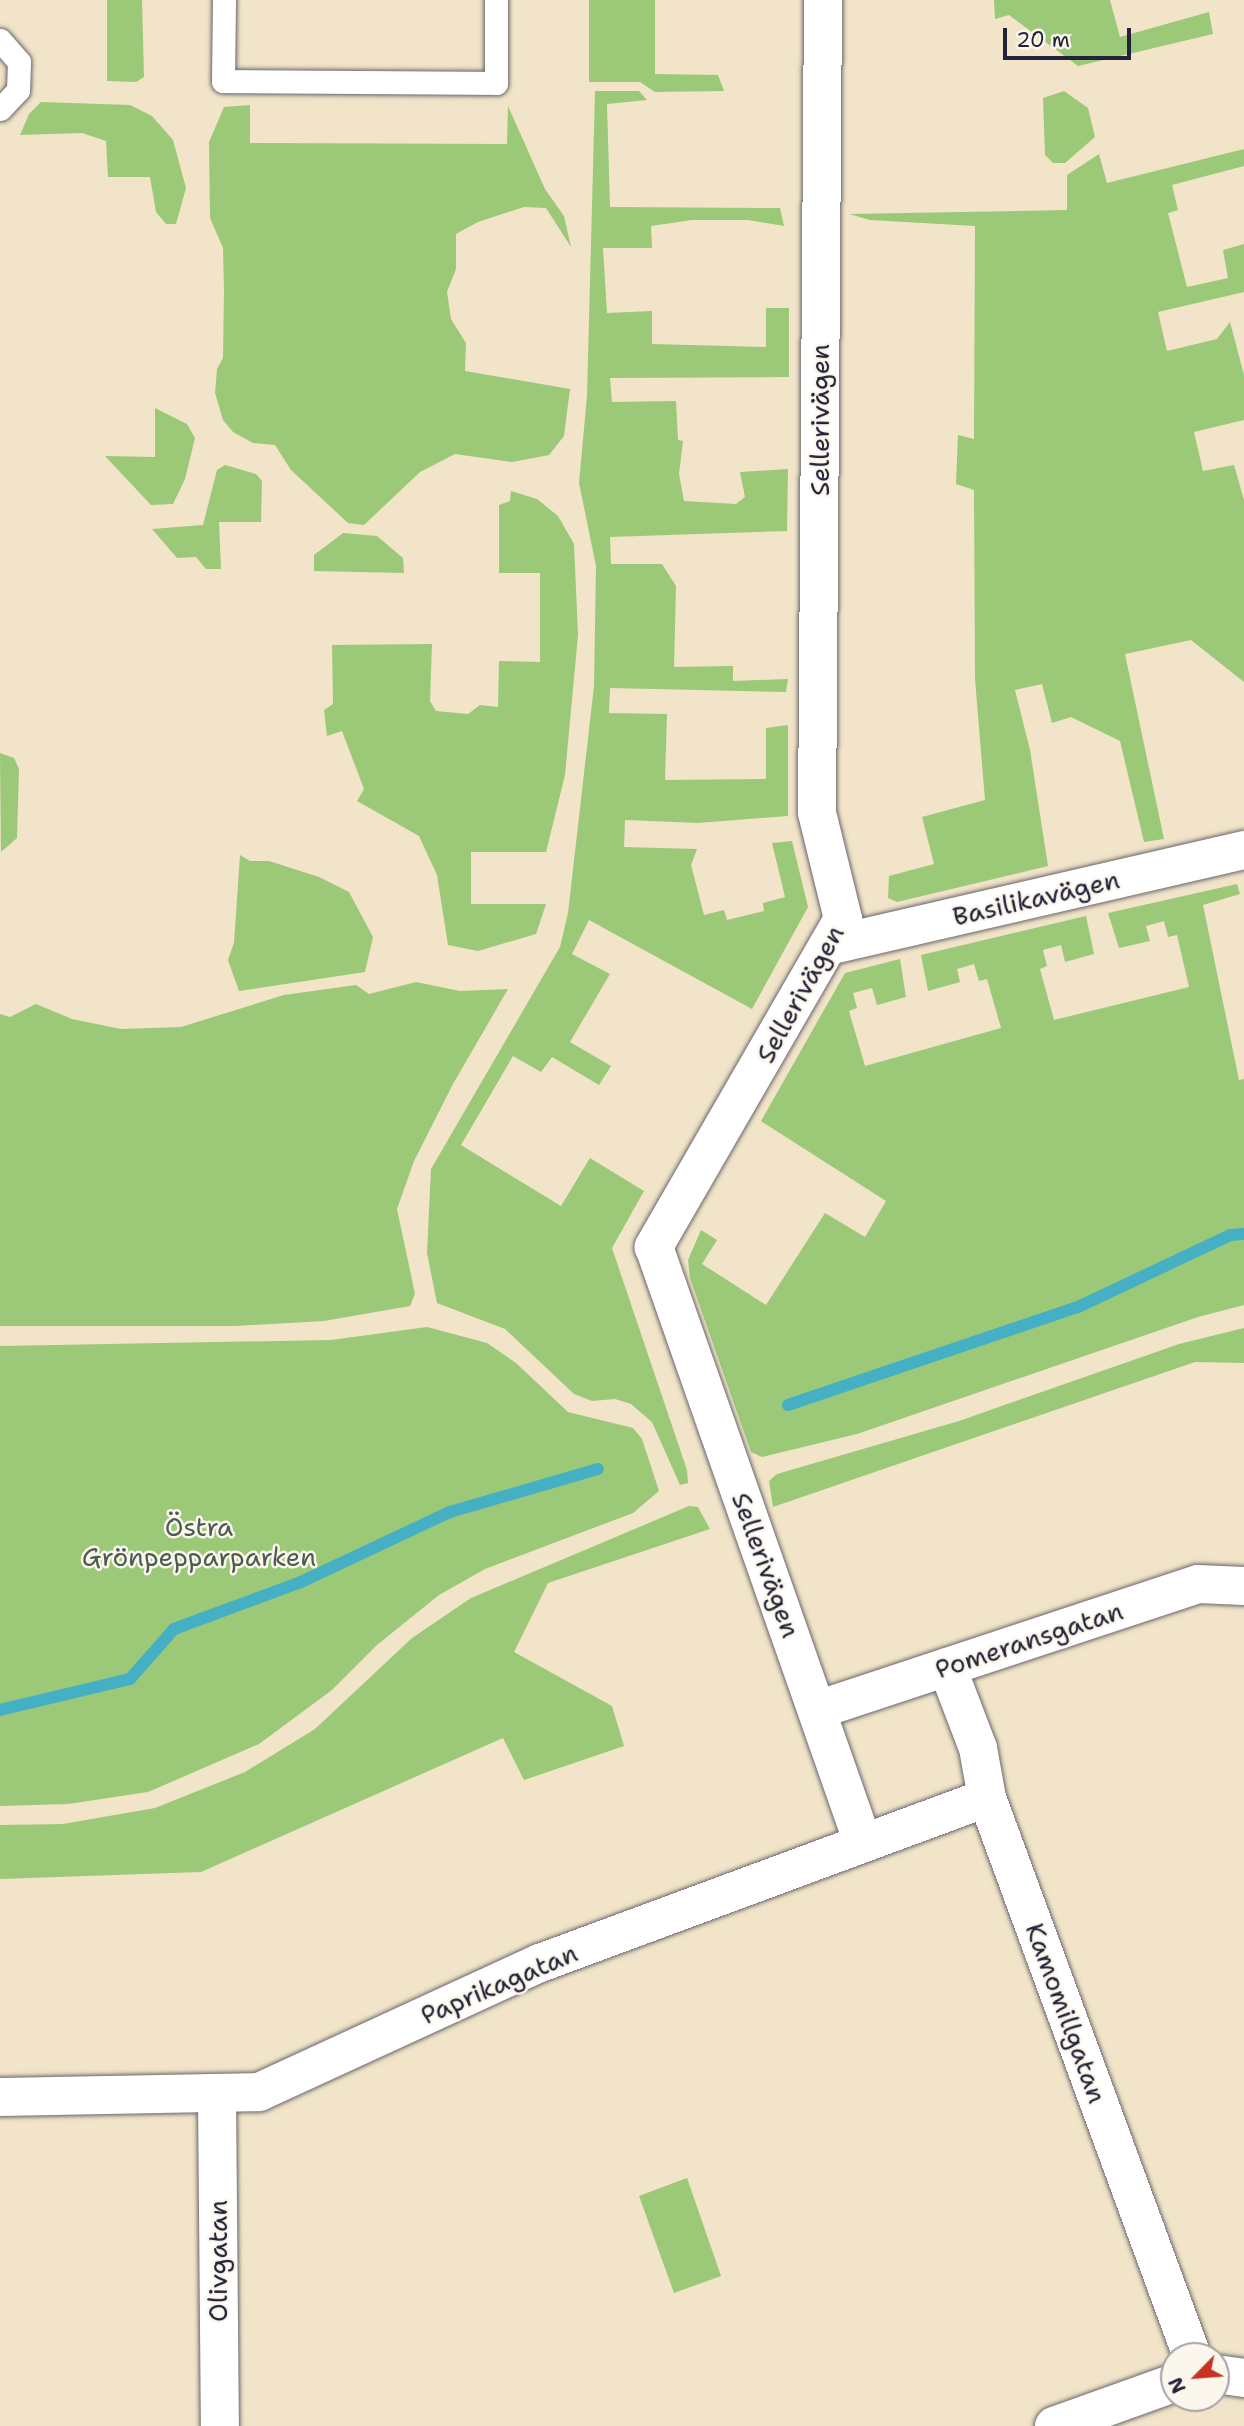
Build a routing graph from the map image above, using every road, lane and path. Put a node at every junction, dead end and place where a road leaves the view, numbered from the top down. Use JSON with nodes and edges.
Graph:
{"nodes":[{"id":1,"x":224,"y":0,"type":"edge"},
{"id":2,"x":496,"y":0,"type":"edge"},
{"id":3,"x":823,"y":0,"type":"edge"},
{"id":4,"x":0,"y":40,"type":"edge"},
{"id":5,"x":0,"y":109,"type":"edge"},
{"id":6,"x":1244,"y":850,"type":"edge"},
{"id":7,"x":828,"y":946,"type":"junction"},
{"id":8,"x":1244,"y":1586,"type":"edge"},
{"id":9,"x":947,"y":1667,"type":"junction"},
{"id":10,"x":817,"y":1710,"type":"junction"},
{"id":11,"x":987,"y":1798,"type":"junction"},
{"id":12,"x":863,"y":1843,"type":"junction"},
{"id":13,"x":217,"y":2095,"type":"junction"},
{"id":14,"x":0,"y":2097,"type":"edge"},
{"id":15,"x":1187,"y":2342,"type":"edge"},
{"id":16,"x":1160,"y":2388,"type":"edge"},
{"id":17,"x":219,"y":2426,"type":"edge"},
{"id":18,"x":1054,"y":2426,"type":"edge"}],
"edges":[{"from":1,"to":2,"type":"lane"},
{"from":3,"to":7,"type":"street","name":"Sellerivägen"},
{"from":4,"to":5,"type":"lane"},
{"from":6,"to":7,"type":"street","name":"Basilikavägen"},
{"from":7,"to":10,"type":"street","name":"Sellerivägen"},
{"from":8,"to":9,"type":"street","name":"Pomeransgatan"},
{"from":9,"to":10,"type":"street","name":"Pomeransgatan"},
{"from":9,"to":11,"type":"street","name":"Kamomillgatan"},
{"from":10,"to":12,"type":"street","name":"Sellerivägen"},
{"from":11,"to":12,"type":"street","name":"Paprikagatan"},
{"from":11,"to":15,"type":"street","name":"Kamomillgatan"},
{"from":12,"to":13,"type":"street","name":"Paprikagatan"},
{"from":13,"to":14,"type":"street","name":"Paprikagatan"},
{"from":13,"to":17,"type":"street","name":"Olivgatan"},
{"from":16,"to":18,"type":"street"}]}
